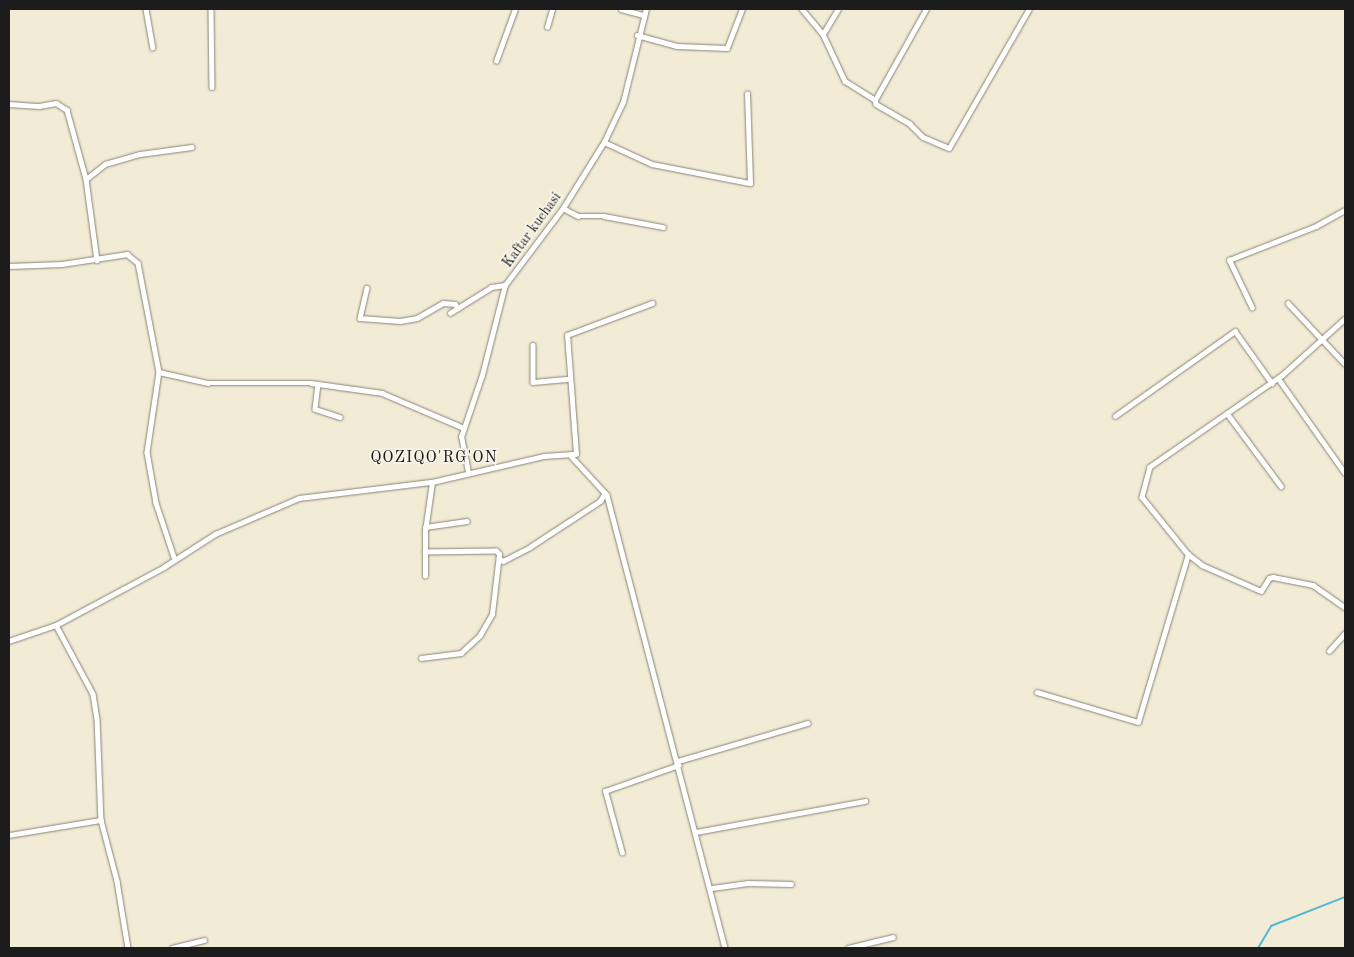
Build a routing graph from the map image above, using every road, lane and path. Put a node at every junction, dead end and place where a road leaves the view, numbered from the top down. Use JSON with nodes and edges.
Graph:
{"nodes":[{"id":1,"x":146,"y":9,"type":"edge"},
{"id":2,"x":212,"y":9,"type":"edge"},
{"id":3,"x":515,"y":9,"type":"edge"},
{"id":4,"x":552,"y":9,"type":"edge"},
{"id":5,"x":621,"y":9,"type":"edge"},
{"id":6,"x":646,"y":9,"type":"edge"},
{"id":7,"x":742,"y":9,"type":"edge"},
{"id":8,"x":802,"y":9,"type":"edge"},
{"id":9,"x":838,"y":9,"type":"edge"},
{"id":10,"x":926,"y":9,"type":"edge"},
{"id":11,"x":1029,"y":9,"type":"edge"},
{"id":12,"x":643,"y":14,"type":"junction"},
{"id":13,"x":547,"y":27,"type":"dead end"},
{"id":14,"x":823,"y":34,"type":"junction"},
{"id":15,"x":637,"y":35,"type":"junction"},
{"id":16,"x":153,"y":47,"type":"dead end"},
{"id":17,"x":496,"y":61,"type":"dead end"},
{"id":18,"x":212,"y":87,"type":"dead end"},
{"id":19,"x":747,"y":94,"type":"dead end"},
{"id":20,"x":875,"y":100,"type":"junction"},
{"id":21,"x":9,"y":104,"type":"edge"},
{"id":22,"x":604,"y":142,"type":"junction"},
{"id":23,"x":192,"y":147,"type":"dead end"},
{"id":24,"x":86,"y":179,"type":"junction"},
{"id":25,"x":563,"y":208,"type":"junction"},
{"id":26,"x":1345,"y":210,"type":"edge"},
{"id":27,"x":663,"y":227,"type":"dead end"},
{"id":28,"x":97,"y":260,"type":"junction"},
{"id":29,"x":9,"y":266,"type":"edge"},
{"id":30,"x":505,"y":285,"type":"junction"},
{"id":31,"x":367,"y":288,"type":"dead end"},
{"id":32,"x":652,"y":303,"type":"dead end"},
{"id":33,"x":1288,"y":303,"type":"dead end"},
{"id":34,"x":458,"y":308,"type":"junction"},
{"id":35,"x":1252,"y":308,"type":"dead end"},
{"id":36,"x":450,"y":313,"type":"dead end"},
{"id":37,"x":1345,"y":319,"type":"edge"},
{"id":38,"x":1323,"y":337,"type":"junction"},
{"id":39,"x":533,"y":345,"type":"dead end"},
{"id":40,"x":1345,"y":364,"type":"edge"},
{"id":41,"x":159,"y":372,"type":"junction"},
{"id":42,"x":1278,"y":378,"type":"junction"},
{"id":43,"x":569,"y":379,"type":"junction"},
{"id":44,"x":1272,"y":382,"type":"junction"},
{"id":45,"x":318,"y":384,"type":"junction"},
{"id":46,"x":1227,"y":413,"type":"junction"},
{"id":47,"x":1115,"y":416,"type":"dead end"},
{"id":48,"x":340,"y":417,"type":"dead end"},
{"id":49,"x":464,"y":428,"type":"junction"},
{"id":50,"x":571,"y":456,"type":"junction"},
{"id":51,"x":468,"y":472,"type":"junction"},
{"id":52,"x":1345,"y":473,"type":"edge"},
{"id":53,"x":432,"y":482,"type":"junction"},
{"id":54,"x":1281,"y":486,"type":"dead end"},
{"id":55,"x":605,"y":494,"type":"junction"},
{"id":56,"x":467,"y":521,"type":"dead end"},
{"id":57,"x":426,"y":527,"type":"junction"},
{"id":58,"x":425,"y":552,"type":"junction"},
{"id":59,"x":1188,"y":554,"type":"junction"},
{"id":60,"x":498,"y":558,"type":"junction"},
{"id":61,"x":175,"y":560,"type":"junction"},
{"id":62,"x":425,"y":576,"type":"dead end"},
{"id":63,"x":1345,"y":607,"type":"edge"},
{"id":64,"x":56,"y":625,"type":"junction"},
{"id":65,"x":1345,"y":634,"type":"edge"},
{"id":66,"x":9,"y":641,"type":"edge"},
{"id":67,"x":1329,"y":651,"type":"dead end"},
{"id":68,"x":421,"y":658,"type":"dead end"},
{"id":69,"x":1037,"y":692,"type":"dead end"},
{"id":70,"x":808,"y":723,"type":"dead end"},
{"id":71,"x":678,"y":763,"type":"junction"},
{"id":72,"x":865,"y":801,"type":"dead end"},
{"id":73,"x":101,"y":820,"type":"junction"},
{"id":74,"x":696,"y":832,"type":"junction"},
{"id":75,"x":9,"y":836,"type":"edge"},
{"id":76,"x":622,"y":853,"type":"dead end"},
{"id":77,"x":791,"y":884,"type":"dead end"},
{"id":78,"x":712,"y":888,"type":"junction"},
{"id":79,"x":893,"y":937,"type":"dead end"},
{"id":80,"x":204,"y":940,"type":"dead end"},
{"id":81,"x":128,"y":948,"type":"edge"},
{"id":82,"x":172,"y":948,"type":"edge"},
{"id":83,"x":725,"y":948,"type":"edge"},
{"id":84,"x":848,"y":948,"type":"edge"}],
"edges":[{"from":1,"to":16,"type":"street"},
{"from":2,"to":18,"type":"street"},
{"from":3,"to":17,"type":"street"},
{"from":4,"to":13,"type":"street"},
{"from":5,"to":12,"type":"street"},
{"from":6,"to":12,"type":"street","name":"Kaftar kuchasi"},
{"from":7,"to":15,"type":"street"},
{"from":8,"to":14,"type":"street"},
{"from":9,"to":14,"type":"street"},
{"from":10,"to":20,"type":"street"},
{"from":11,"to":20,"type":"street"},
{"from":12,"to":15,"type":"street","name":"Kaftar kuchasi"},
{"from":14,"to":20,"type":"street"},
{"from":15,"to":22,"type":"street","name":"Kaftar kuchasi"},
{"from":19,"to":22,"type":"street"},
{"from":21,"to":24,"type":"street"},
{"from":22,"to":25,"type":"street","name":"Kaftar kuchasi"},
{"from":23,"to":24,"type":"street"},
{"from":24,"to":28,"type":"street"},
{"from":25,"to":27,"type":"street"},
{"from":25,"to":30,"type":"street","name":"Kaftar kuchasi"},
{"from":26,"to":35,"type":"street"},
{"from":28,"to":29,"type":"street"},
{"from":28,"to":41,"type":"street"},
{"from":30,"to":34,"type":"street"},
{"from":30,"to":49,"type":"street","name":"Kaftar kuchasi"},
{"from":31,"to":34,"type":"street"},
{"from":32,"to":43,"type":"street"},
{"from":33,"to":38,"type":"street"},
{"from":34,"to":36,"type":"street"},
{"from":37,"to":38,"type":"street"},
{"from":38,"to":40,"type":"street"},
{"from":38,"to":42,"type":"street"},
{"from":39,"to":43,"type":"street"},
{"from":41,"to":45,"type":"street"},
{"from":41,"to":61,"type":"street"},
{"from":42,"to":44,"type":"street"},
{"from":42,"to":52,"type":"street"},
{"from":43,"to":50,"type":"street"},
{"from":44,"to":46,"type":"street"},
{"from":44,"to":47,"type":"street"},
{"from":45,"to":48,"type":"street"},
{"from":45,"to":49,"type":"street"},
{"from":46,"to":54,"type":"street"},
{"from":46,"to":59,"type":"street"},
{"from":49,"to":51,"type":"street","name":"Kaftar kuchasi"},
{"from":50,"to":51,"type":"street"},
{"from":50,"to":55,"type":"street"},
{"from":51,"to":53,"type":"street"},
{"from":53,"to":57,"type":"street"},
{"from":53,"to":61,"type":"street"},
{"from":55,"to":60,"type":"street"},
{"from":55,"to":71,"type":"street"},
{"from":56,"to":57,"type":"street"},
{"from":57,"to":58,"type":"street"},
{"from":58,"to":60,"type":"street"},
{"from":58,"to":62,"type":"street"},
{"from":59,"to":63,"type":"street"},
{"from":59,"to":69,"type":"street"},
{"from":60,"to":68,"type":"street"},
{"from":61,"to":64,"type":"street"},
{"from":64,"to":66,"type":"street"},
{"from":64,"to":73,"type":"street"},
{"from":65,"to":67,"type":"street"},
{"from":70,"to":71,"type":"street"},
{"from":71,"to":74,"type":"street"},
{"from":71,"to":76,"type":"street"},
{"from":72,"to":74,"type":"street"},
{"from":73,"to":75,"type":"street"},
{"from":73,"to":81,"type":"street"},
{"from":74,"to":78,"type":"street"},
{"from":77,"to":78,"type":"street"},
{"from":78,"to":83,"type":"street"},
{"from":79,"to":84,"type":"street"},
{"from":80,"to":82,"type":"street"}]}
